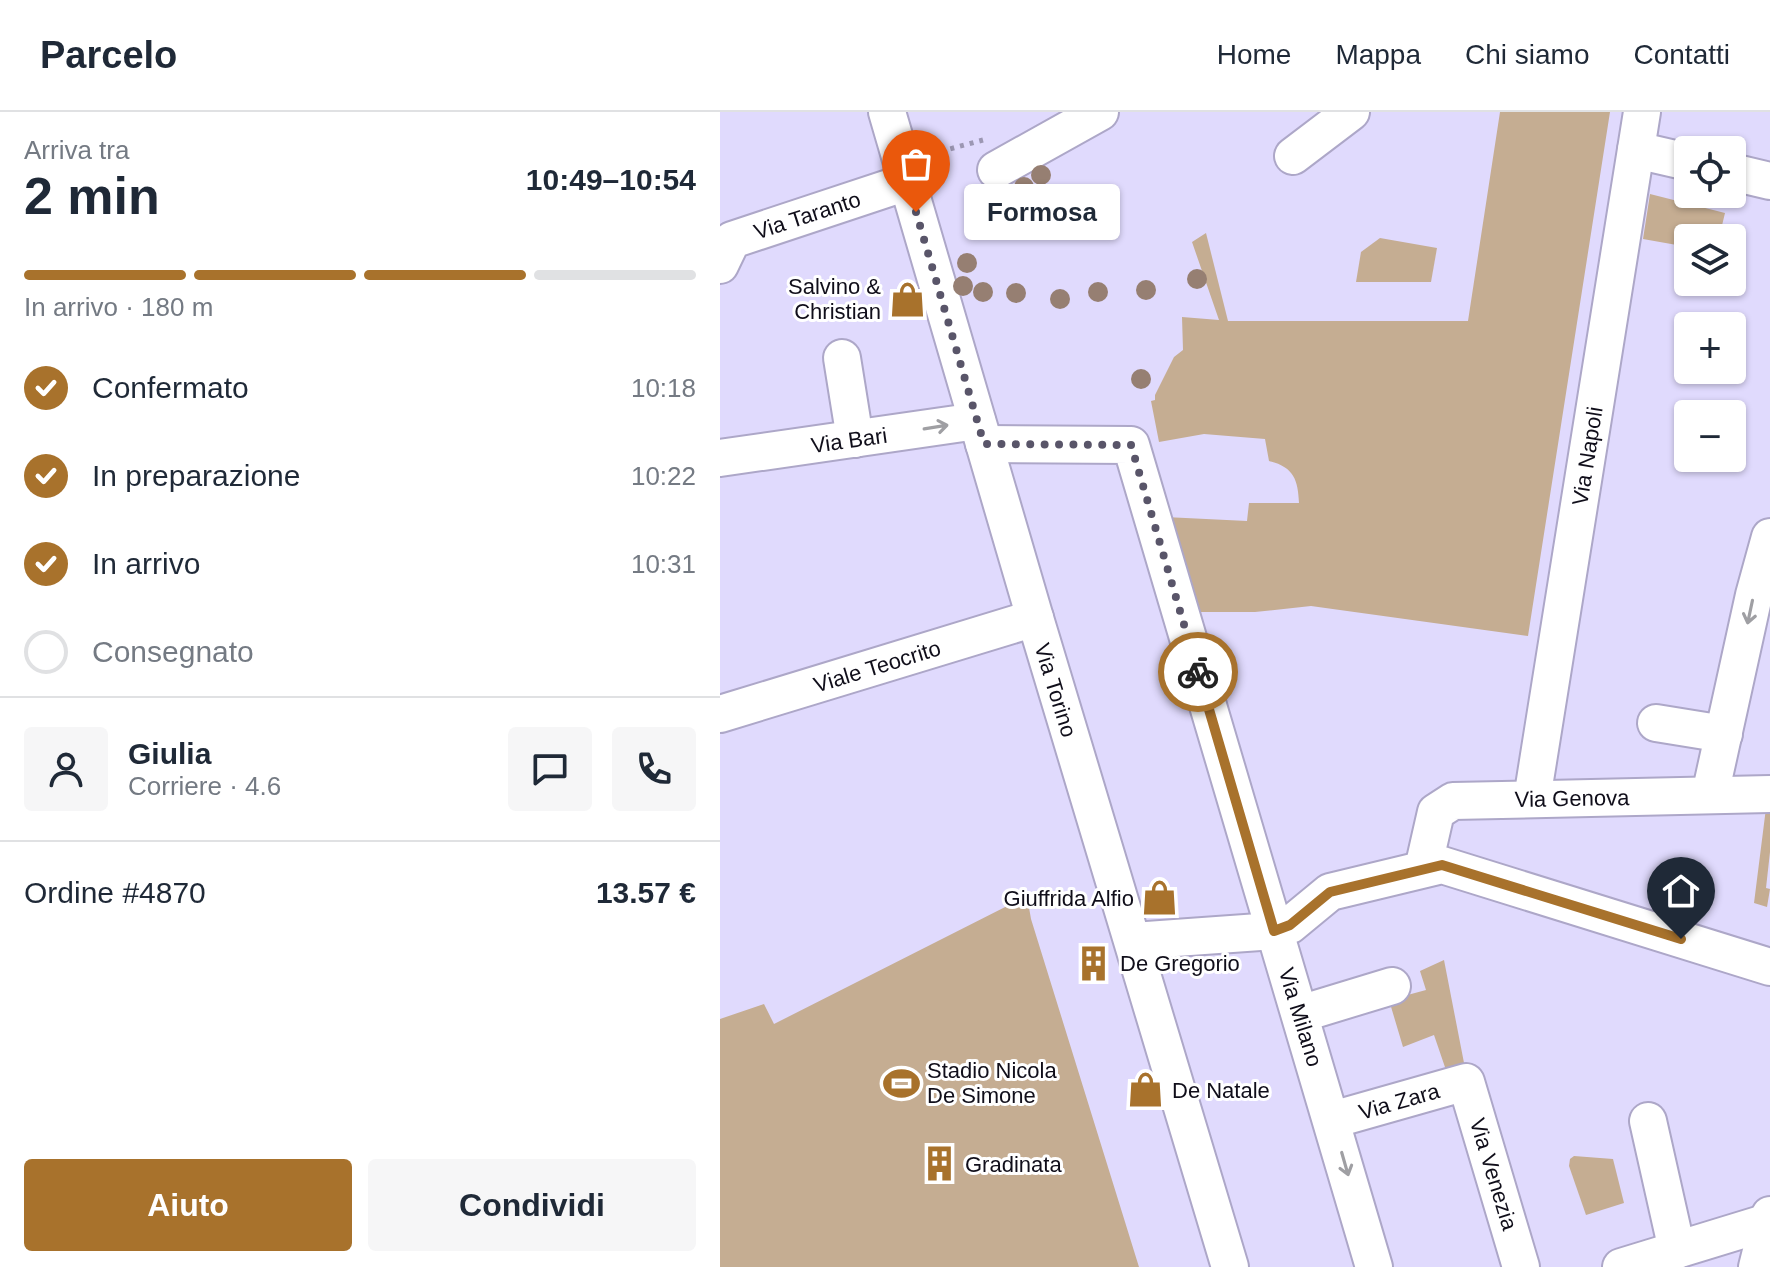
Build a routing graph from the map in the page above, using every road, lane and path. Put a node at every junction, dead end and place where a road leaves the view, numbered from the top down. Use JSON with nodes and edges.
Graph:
{"nodes":[{"id":1,"x":887,"y":112,"type":"edge"},
{"id":2,"x":1100,"y":112,"type":"edge"},
{"id":3,"x":1351,"y":112,"type":"edge"},
{"id":4,"x":1642,"y":112,"type":"edge"},
{"id":5,"x":1636,"y":150,"type":"junction"},
{"id":6,"x":1293,"y":156,"type":"dead end"},
{"id":7,"x":1674,"y":159,"type":"edge"},
{"id":8,"x":996,"y":170,"type":"dead end"},
{"id":9,"x":1746,"y":175,"type":"edge"},
{"id":10,"x":1770,"y":181,"type":"edge"},
{"id":11,"x":907,"y":182,"type":"junction"},
{"id":12,"x":720,"y":265,"type":"edge"},
{"id":13,"x":842,"y":358,"type":"dead end"},
{"id":14,"x":980,"y":432,"type":"junction"},
{"id":15,"x":855,"y":439,"type":"junction"},
{"id":16,"x":1131,"y":445,"type":"joint"},
{"id":17,"x":720,"y":458,"type":"edge"},
{"id":18,"x":1770,"y":537,"type":"edge"},
{"id":19,"x":1035,"y":618,"type":"junction"},
{"id":20,"x":720,"y":714,"type":"edge"},
{"id":21,"x":1656,"y":723,"type":"dead end"},
{"id":22,"x":1724,"y":734,"type":"junction"},
{"id":23,"x":1770,"y":794,"type":"edge"},
{"id":24,"x":1710,"y":795,"type":"junction"},
{"id":25,"x":1532,"y":799,"type":"junction"},
{"id":26,"x":1423,"y":869,"type":"junction"},
{"id":27,"x":1274,"y":931,"type":"junction"},
{"id":28,"x":1133,"y":941,"type":"junction"},
{"id":29,"x":1770,"y":967,"type":"edge"},
{"id":30,"x":1392,"y":986,"type":"dead end"},
{"id":31,"x":1300,"y":1014,"type":"junction"},
{"id":32,"x":1466,"y":1082,"type":"joint"},
{"id":33,"x":1332,"y":1120,"type":"junction"},
{"id":34,"x":1648,"y":1121,"type":"dead end"},
{"id":35,"x":1769,"y":1218,"type":"edge"},
{"id":36,"x":1677,"y":1250,"type":"junction"},
{"id":37,"x":1230,"y":1267,"type":"edge"},
{"id":38,"x":1374,"y":1267,"type":"edge"},
{"id":39,"x":1521,"y":1267,"type":"edge"},
{"id":40,"x":1621,"y":1267,"type":"edge"},
{"id":41,"x":1757,"y":1267,"type":"edge"}],
"edges":[{"from":1,"to":11,"type":"street","name":"Via Torino"},
{"from":2,"to":8,"type":"street"},
{"from":3,"to":6,"type":"street"},
{"from":4,"to":5,"type":"street","name":"Via Napoli"},
{"from":5,"to":7,"type":"street"},
{"from":5,"to":25,"type":"street","name":"Via Napoli"},
{"from":9,"to":10,"type":"street"},
{"from":11,"to":12,"type":"street","name":"Via Taranto"},
{"from":11,"to":14,"type":"street","name":"Via Torino"},
{"from":13,"to":15,"type":"street"},
{"from":15,"to":14,"type":"street","name":"Via Bari","one_way":true},
{"from":14,"to":16,"type":"street","name":"Via Bari"},
{"from":14,"to":19,"type":"street","name":"Via Torino"},
{"from":15,"to":17,"type":"street","name":"Via Bari"},
{"from":16,"to":27,"type":"street","name":"Via Milano"},
{"from":18,"to":22,"type":"street","one_way":true},
{"from":19,"to":20,"type":"street","name":"Viale Teocrito"},
{"from":19,"to":28,"type":"street","name":"Via Torino"},
{"from":21,"to":22,"type":"street"},
{"from":22,"to":24,"type":"street"},
{"from":23,"to":24,"type":"street","name":"Via Genova"},
{"from":24,"to":25,"type":"street","name":"Via Genova"},
{"from":25,"to":26,"type":"street","name":"Via Genova"},
{"from":26,"to":27,"type":"street"},
{"from":26,"to":29,"type":"street"},
{"from":27,"to":28,"type":"street"},
{"from":27,"to":31,"type":"street","name":"Via Milano"},
{"from":28,"to":37,"type":"street","name":"Via Torino"},
{"from":30,"to":31,"type":"street"},
{"from":31,"to":33,"type":"street","name":"Via Milano"},
{"from":32,"to":33,"type":"street","name":"Via Zara"},
{"from":32,"to":39,"type":"street","name":"Via Venezia"},
{"from":33,"to":38,"type":"street","name":"Via Milano","one_way":true},
{"from":34,"to":36,"type":"street"},
{"from":35,"to":36,"type":"street"},
{"from":35,"to":41,"type":"street"},
{"from":36,"to":40,"type":"street"}]}
